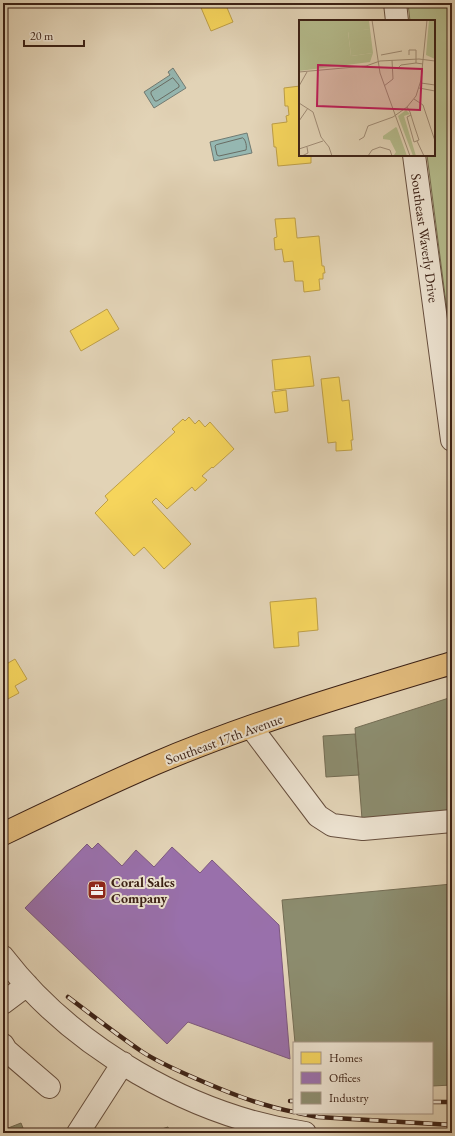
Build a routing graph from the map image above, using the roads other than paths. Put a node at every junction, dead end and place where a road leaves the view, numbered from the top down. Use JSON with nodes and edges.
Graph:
{"nodes":[{"id":1,"x":395,"y":3,"type":"edge"},
{"id":2,"x":397,"y":20,"type":"edge"},
{"id":3,"x":414,"y":156,"type":"edge"},
{"id":4,"x":452,"y":440,"type":"edge"},
{"id":5,"x":452,"y":663,"type":"edge"},
{"id":6,"x":252,"y":727,"type":"junction"},
{"id":7,"x":452,"y":821,"type":"edge"},
{"id":8,"x":3,"y":834,"type":"edge"},
{"id":9,"x":3,"y":957,"type":"edge"},
{"id":10,"x":27,"y":985,"type":"junction"},
{"id":11,"x":3,"y":1003,"type":"edge"},
{"id":12,"x":3,"y":1045,"type":"edge"},
{"id":13,"x":123,"y":1063,"type":"junction"},
{"id":14,"x":49,"y":1087,"type":"dead end"},
{"id":15,"x":236,"y":1125,"type":"edge"},
{"id":16,"x":297,"y":1132,"type":"edge"},
{"id":17,"x":78,"y":1133,"type":"edge"}],
"edges":[{"from":1,"to":2,"type":"street"},
{"from":3,"to":4,"type":"street","name":"Southeast Waverly Drive"},
{"from":5,"to":6,"type":"main road","name":"Southeast 17th Avenue"},
{"from":6,"to":7,"type":"street"},
{"from":6,"to":8,"type":"main road","name":"Southeast 17th Avenue"},
{"from":9,"to":10,"type":"street"},
{"from":10,"to":11,"type":"street"},
{"from":10,"to":13,"type":"street"},
{"from":12,"to":14,"type":"street"},
{"from":13,"to":15,"type":"street"},
{"from":13,"to":17,"type":"street"},
{"from":15,"to":16,"type":"street"}]}
